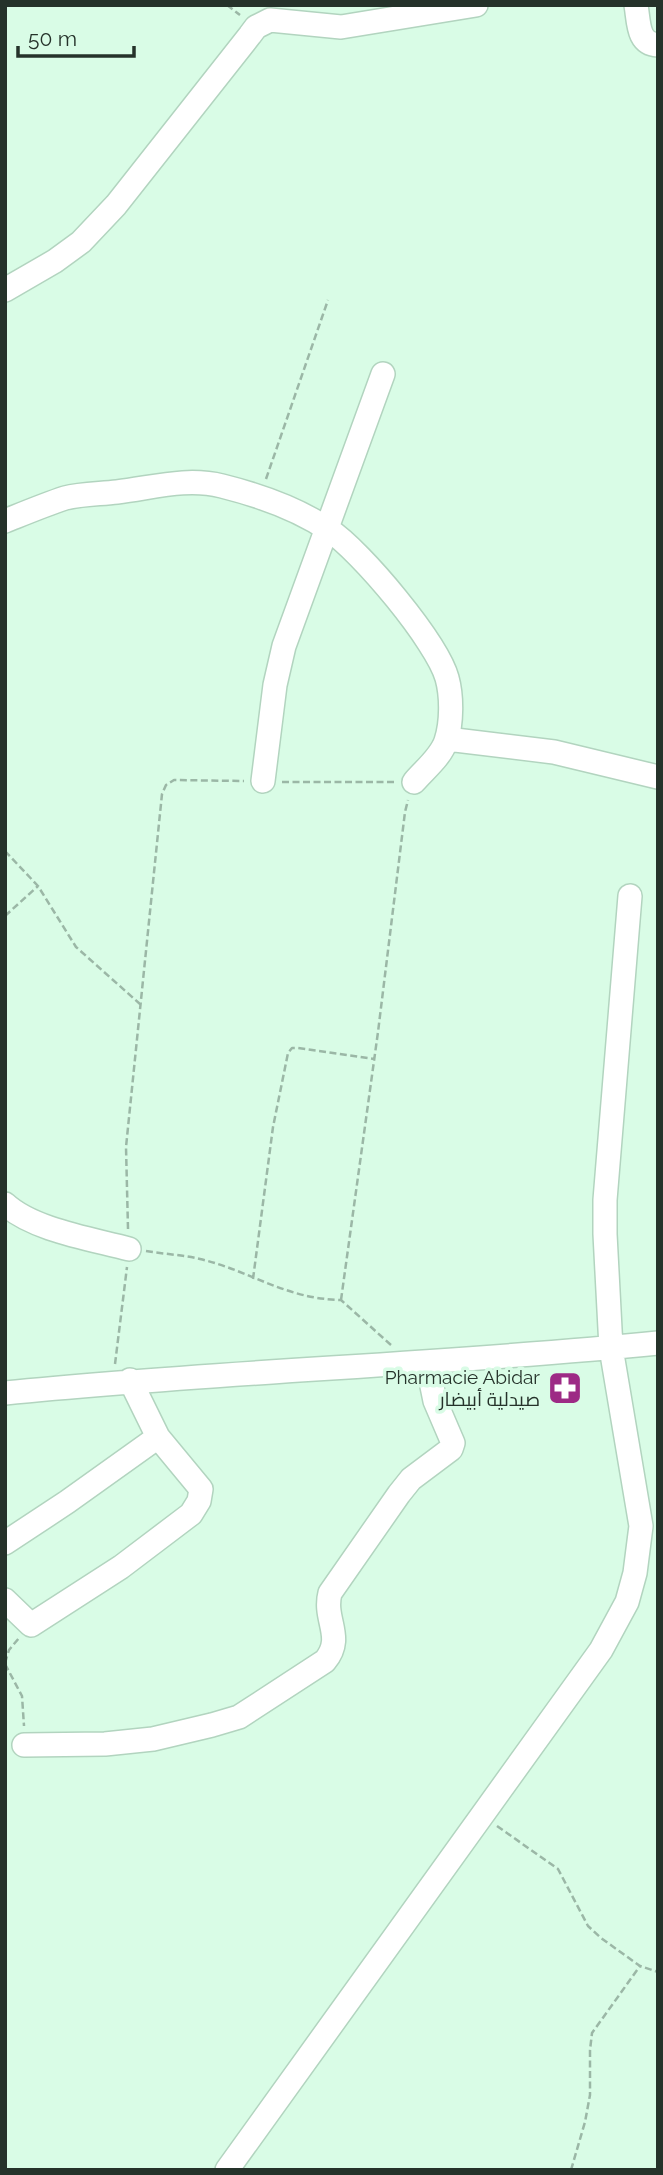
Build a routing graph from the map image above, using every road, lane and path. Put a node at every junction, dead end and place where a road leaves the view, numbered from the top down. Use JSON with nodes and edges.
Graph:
{"nodes":[{"id":1,"x":476,"y":5,"type":"edge"},
{"id":2,"x":636,"y":5,"type":"edge"},
{"id":3,"x":658,"y":45,"type":"edge"},
{"id":4,"x":5,"y":290,"type":"edge"},
{"id":5,"x":328,"y":300,"type":"dead end"},
{"id":6,"x":383,"y":374,"type":"dead end"},
{"id":7,"x":259,"y":499,"type":"junction"},
{"id":8,"x":5,"y":521,"type":"edge"},
{"id":9,"x":326,"y":528,"type":"junction"},
{"id":10,"x":447,"y":739,"type":"junction"},
{"id":11,"x":658,"y":777,"type":"edge"},
{"id":12,"x":263,"y":781,"type":"junction"},
{"id":13,"x":414,"y":782,"type":"junction"},
{"id":14,"x":5,"y":851,"type":"edge"},
{"id":15,"x":38,"y":886,"type":"junction"},
{"id":16,"x":629,"y":895,"type":"dead end"},
{"id":17,"x":5,"y":916,"type":"edge"},
{"id":18,"x":140,"y":1004,"type":"junction"},
{"id":19,"x":374,"y":1059,"type":"junction"},
{"id":20,"x":5,"y":1204,"type":"edge"},
{"id":21,"x":129,"y":1249,"type":"junction"},
{"id":22,"x":253,"y":1279,"type":"junction"},
{"id":23,"x":341,"y":1300,"type":"junction"},
{"id":24,"x":658,"y":1343,"type":"edge"},
{"id":25,"x":611,"y":1348,"type":"junction"},
{"id":26,"x":416,"y":1362,"type":"junction"},
{"id":27,"x":122,"y":1381,"type":"junction"},
{"id":28,"x":5,"y":1393,"type":"edge"},
{"id":29,"x":158,"y":1437,"type":"junction"},
{"id":30,"x":5,"y":1543,"type":"edge"},
{"id":31,"x":5,"y":1600,"type":"edge"},
{"id":32,"x":31,"y":1625,"type":"junction"},
{"id":33,"x":5,"y":1663,"type":"edge"},
{"id":34,"x":24,"y":1745,"type":"joint"},
{"id":35,"x":483,"y":1816,"type":"junction"},
{"id":36,"x":640,"y":1966,"type":"junction"},
{"id":37,"x":658,"y":1972,"type":"edge"},
{"id":38,"x":227,"y":2170,"type":"edge"},
{"id":39,"x":571,"y":2170,"type":"edge"}],
"edges":[{"from":1,"to":4,"type":"street"},
{"from":2,"to":3,"type":"street"},
{"from":5,"to":7,"type":"path"},
{"from":6,"to":9,"type":"street"},
{"from":7,"to":8,"type":"street"},
{"from":7,"to":9,"type":"street"},
{"from":9,"to":10,"type":"street"},
{"from":9,"to":12,"type":"street"},
{"from":10,"to":11,"type":"street"},
{"from":10,"to":13,"type":"street"},
{"from":12,"to":13,"type":"path"},
{"from":12,"to":18,"type":"path"},
{"from":13,"to":19,"type":"path"},
{"from":14,"to":15,"type":"path"},
{"from":15,"to":17,"type":"path"},
{"from":15,"to":18,"type":"path"},
{"from":16,"to":25,"type":"street"},
{"from":18,"to":21,"type":"path"},
{"from":19,"to":22,"type":"path"},
{"from":19,"to":23,"type":"path"},
{"from":20,"to":21,"type":"street"},
{"from":21,"to":22,"type":"path"},
{"from":21,"to":27,"type":"path"},
{"from":22,"to":23,"type":"path"},
{"from":23,"to":26,"type":"path"},
{"from":24,"to":25,"type":"street"},
{"from":25,"to":26,"type":"street"},
{"from":25,"to":35,"type":"street"},
{"from":26,"to":27,"type":"street"},
{"from":26,"to":34,"type":"street"},
{"from":27,"to":28,"type":"street"},
{"from":27,"to":29,"type":"street"},
{"from":29,"to":30,"type":"street"},
{"from":29,"to":32,"type":"street"},
{"from":31,"to":32,"type":"street"},
{"from":32,"to":33,"type":"path"},
{"from":33,"to":34,"type":"path"},
{"from":35,"to":36,"type":"path"},
{"from":35,"to":38,"type":"street"},
{"from":36,"to":37,"type":"path"},
{"from":36,"to":39,"type":"path"}]}
